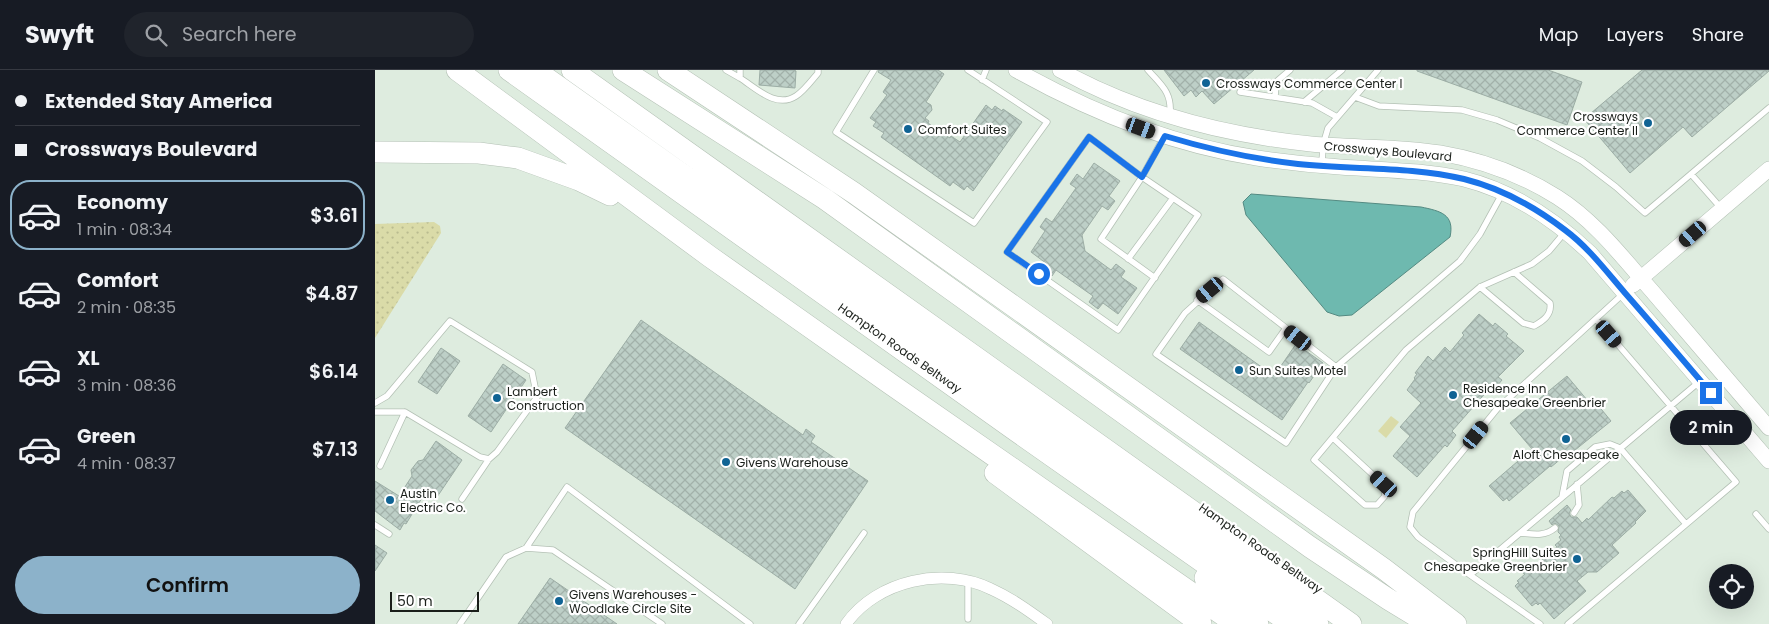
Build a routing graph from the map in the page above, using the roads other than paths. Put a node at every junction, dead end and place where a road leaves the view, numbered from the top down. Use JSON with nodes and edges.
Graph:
{"nodes":[{"id":1,"x":457,"y":70,"type":"edge"},
{"id":2,"x":509,"y":70,"type":"edge"},
{"id":3,"x":535,"y":70,"type":"edge"},
{"id":4,"x":572,"y":70,"type":"edge"},
{"id":5,"x":592,"y":70,"type":"edge"},
{"id":6,"x":623,"y":70,"type":"edge"},
{"id":7,"x":726,"y":70,"type":"edge"},
{"id":8,"x":740,"y":70,"type":"edge"},
{"id":9,"x":818,"y":70,"type":"edge"},
{"id":10,"x":874,"y":70,"type":"edge"},
{"id":11,"x":968,"y":70,"type":"edge"},
{"id":12,"x":986,"y":70,"type":"edge"},
{"id":13,"x":1016,"y":70,"type":"edge"},
{"id":14,"x":1059,"y":70,"type":"edge"},
{"id":15,"x":1148,"y":70,"type":"edge"},
{"id":16,"x":1290,"y":70,"type":"edge"},
{"id":17,"x":1342,"y":70,"type":"edge"},
{"id":18,"x":1378,"y":70,"type":"edge"},
{"id":19,"x":670,"y":71,"type":"edge"},
{"id":20,"x":740,"y":78,"type":"junction"},
{"id":21,"x":982,"y":80,"type":"junction"},
{"id":22,"x":1240,"y":92,"type":"dead end"},
{"id":23,"x":1355,"y":96,"type":"junction"},
{"id":24,"x":1275,"y":98,"type":"junction"},
{"id":25,"x":1304,"y":102,"type":"junction"},
{"id":26,"x":1769,"y":108,"type":"edge"},
{"id":27,"x":1169,"y":116,"type":"junction"},
{"id":28,"x":1337,"y":117,"type":"junction"},
{"id":29,"x":1165,"y":136,"type":"junction"},
{"id":30,"x":1323,"y":145,"type":"junction"},
{"id":31,"x":375,"y":152,"type":"edge"},
{"id":32,"x":1322,"y":166,"type":"junction"},
{"id":33,"x":1769,"y":170,"type":"edge"},
{"id":34,"x":1691,"y":174,"type":"junction"},
{"id":35,"x":1142,"y":177,"type":"junction"},
{"id":36,"x":1503,"y":193,"type":"junction"},
{"id":37,"x":1173,"y":198,"type":"junction"},
{"id":38,"x":1722,"y":210,"type":"junction"},
{"id":39,"x":1566,"y":231,"type":"junction"},
{"id":40,"x":709,"y":256,"type":"junction"},
{"id":41,"x":1129,"y":259,"type":"junction"},
{"id":42,"x":1514,"y":272,"type":"junction"},
{"id":43,"x":1155,"y":278,"type":"junction"},
{"id":44,"x":1641,"y":279,"type":"junction"},
{"id":45,"x":1480,"y":287,"type":"junction"},
{"id":46,"x":1625,"y":292,"type":"junction"},
{"id":47,"x":1197,"y":300,"type":"junction"},
{"id":48,"x":1596,"y":319,"type":"junction"},
{"id":49,"x":1286,"y":328,"type":"junction"},
{"id":50,"x":1335,"y":367,"type":"junction"},
{"id":51,"x":1700,"y":380,"type":"junction"},
{"id":52,"x":892,"y":385,"type":"junction"},
{"id":53,"x":375,"y":403,"type":"edge"},
{"id":54,"x":1671,"y":405,"type":"junction"},
{"id":55,"x":375,"y":412,"type":"edge"},
{"id":56,"x":405,"y":412,"type":"junction"},
{"id":57,"x":1769,"y":428,"type":"edge"},
{"id":58,"x":1333,"y":438,"type":"junction"},
{"id":59,"x":1620,"y":448,"type":"junction"},
{"id":60,"x":489,"y":459,"type":"junction"},
{"id":61,"x":1769,"y":461,"type":"edge"},
{"id":62,"x":380,"y":466,"type":"dead end"},
{"id":63,"x":1577,"y":484,"type":"junction"},
{"id":64,"x":1561,"y":498,"type":"junction"},
{"id":65,"x":462,"y":499,"type":"dead end"},
{"id":66,"x":1114,"y":499,"type":"junction"},
{"id":67,"x":1574,"y":513,"type":"dead end"},
{"id":68,"x":1756,"y":514,"type":"dead end"},
{"id":69,"x":1686,"y":524,"type":"junction"},
{"id":70,"x":375,"y":525,"type":"edge"},
{"id":71,"x":1555,"y":528,"type":"dead end"},
{"id":72,"x":1769,"y":529,"type":"edge"},
{"id":73,"x":864,"y":533,"type":"dead end"},
{"id":74,"x":1520,"y":533,"type":"junction"},
{"id":75,"x":389,"y":534,"type":"dead end"},
{"id":76,"x":526,"y":548,"type":"junction"},
{"id":77,"x":1470,"y":575,"type":"junction"},
{"id":78,"x":968,"y":582,"type":"junction"},
{"id":79,"x":968,"y":619,"type":"dead end"},
{"id":80,"x":460,"y":624,"type":"edge"},
{"id":81,"x":662,"y":624,"type":"edge"},
{"id":82,"x":751,"y":624,"type":"edge"},
{"id":83,"x":799,"y":624,"type":"edge"},
{"id":84,"x":846,"y":624,"type":"edge"},
{"id":85,"x":1047,"y":624,"type":"edge"},
{"id":86,"x":1201,"y":624,"type":"edge"},
{"id":87,"x":1236,"y":624,"type":"edge"},
{"id":88,"x":1258,"y":624,"type":"edge"},
{"id":89,"x":1291,"y":624,"type":"edge"},
{"id":90,"x":1318,"y":624,"type":"edge"},
{"id":91,"x":1351,"y":624,"type":"edge"},
{"id":92,"x":1369,"y":624,"type":"edge"},
{"id":93,"x":1429,"y":624,"type":"edge"},
{"id":94,"x":1456,"y":624,"type":"edge"},
{"id":95,"x":1540,"y":624,"type":"edge"},
{"id":96,"x":1568,"y":624,"type":"edge"}],
"edges":[{"from":1,"to":40,"type":"highway"},
{"from":2,"to":66,"type":"highway","name":"Hampton Roads Beltway"},
{"from":3,"to":90,"type":"highway"},
{"from":4,"to":91,"type":"highway"},
{"from":5,"to":92,"type":"highway","name":"Hampton Roads Beltway"},
{"from":6,"to":93,"type":"highway"},
{"from":7,"to":20,"type":"lane"},
{"from":8,"to":20,"type":"lane"},
{"from":9,"to":20,"type":"lane"},
{"from":10,"to":21,"type":"lane"},
{"from":11,"to":21,"type":"lane"},
{"from":12,"to":21,"type":"lane"},
{"from":13,"to":29,"type":"street","name":"Crossways Boulevard"},
{"from":14,"to":27,"type":"street","name":"Crossways Boulevard"},
{"from":15,"to":27,"type":"lane"},
{"from":16,"to":24,"type":"lane"},
{"from":17,"to":25,"type":"lane"},
{"from":18,"to":23,"type":"lane"},
{"from":19,"to":94,"type":"highway"},
{"from":22,"to":24,"type":"lane"},
{"from":23,"to":28,"type":"lane"},
{"from":23,"to":34,"type":"lane"},
{"from":24,"to":25,"type":"lane"},
{"from":25,"to":28,"type":"lane"},
{"from":26,"to":34,"type":"lane"},
{"from":27,"to":30,"type":"street","name":"Crossways Boulevard"},
{"from":28,"to":30,"type":"lane"},
{"from":29,"to":32,"type":"street","name":"Crossways Boulevard"},
{"from":29,"to":35,"type":"lane"},
{"from":30,"to":32,"type":"lane"},
{"from":30,"to":44,"type":"street","name":"Crossways Boulevard"},
{"from":31,"to":40,"type":"highway"},
{"from":32,"to":36,"type":"street","name":"Crossways Boulevard"},
{"from":33,"to":38,"type":"street"},
{"from":34,"to":38,"type":"lane"},
{"from":35,"to":37,"type":"lane"},
{"from":35,"to":41,"type":"lane"},
{"from":35,"to":43,"type":"lane"},
{"from":36,"to":39,"type":"street","name":"Crossways Boulevard"},
{"from":36,"to":50,"type":"lane"},
{"from":37,"to":41,"type":"lane"},
{"from":37,"to":43,"type":"lane"},
{"from":38,"to":44,"type":"street"},
{"from":39,"to":42,"type":"lane"},
{"from":39,"to":46,"type":"street","name":"Crossways Boulevard"},
{"from":40,"to":52,"type":"highway"},
{"from":41,"to":43,"type":"lane"},
{"from":42,"to":45,"type":"lane"},
{"from":42,"to":45,"type":"lane"},
{"from":44,"to":46,"type":"street"},
{"from":44,"to":57,"type":"street","name":"Crossways Boulevard"},
{"from":45,"to":58,"type":"lane"},
{"from":46,"to":48,"type":"lane"},
{"from":46,"to":51,"type":"street","name":"Crossways Boulevard"},
{"from":47,"to":49,"type":"lane"},
{"from":47,"to":49,"type":"lane"},
{"from":47,"to":50,"type":"lane"},
{"from":48,"to":54,"type":"lane"},
{"from":48,"to":77,"type":"lane"},
{"from":49,"to":50,"type":"lane"},
{"from":51,"to":54,"type":"lane"},
{"from":51,"to":61,"type":"street","name":"Crossways Boulevard"},
{"from":52,"to":86,"type":"highway"},
{"from":52,"to":87,"type":"highway"},
{"from":53,"to":60,"type":"lane"},
{"from":54,"to":59,"type":"lane"},
{"from":54,"to":69,"type":"lane"},
{"from":55,"to":56,"type":"lane"},
{"from":56,"to":60,"type":"lane"},
{"from":56,"to":62,"type":"lane"},
{"from":58,"to":58,"type":"lane"},
{"from":59,"to":63,"type":"lane"},
{"from":59,"to":64,"type":"lane"},
{"from":59,"to":69,"type":"lane"},
{"from":60,"to":65,"type":"lane"},
{"from":63,"to":64,"type":"lane"},
{"from":63,"to":67,"type":"lane"},
{"from":64,"to":74,"type":"lane"},
{"from":66,"to":88,"type":"highway"},
{"from":66,"to":89,"type":"highway","name":"Hampton Roads Beltway"},
{"from":68,"to":72,"type":"lane"},
{"from":69,"to":96,"type":"lane"},
{"from":70,"to":75,"type":"lane"},
{"from":71,"to":74,"type":"lane"},
{"from":73,"to":83,"type":"lane"},
{"from":74,"to":77,"type":"lane"},
{"from":76,"to":80,"type":"lane"},
{"from":76,"to":81,"type":"lane"},
{"from":76,"to":82,"type":"lane"},
{"from":77,"to":95,"type":"lane"},
{"from":78,"to":79,"type":"lane"},
{"from":78,"to":84,"type":"street"},
{"from":78,"to":85,"type":"street"}]}
